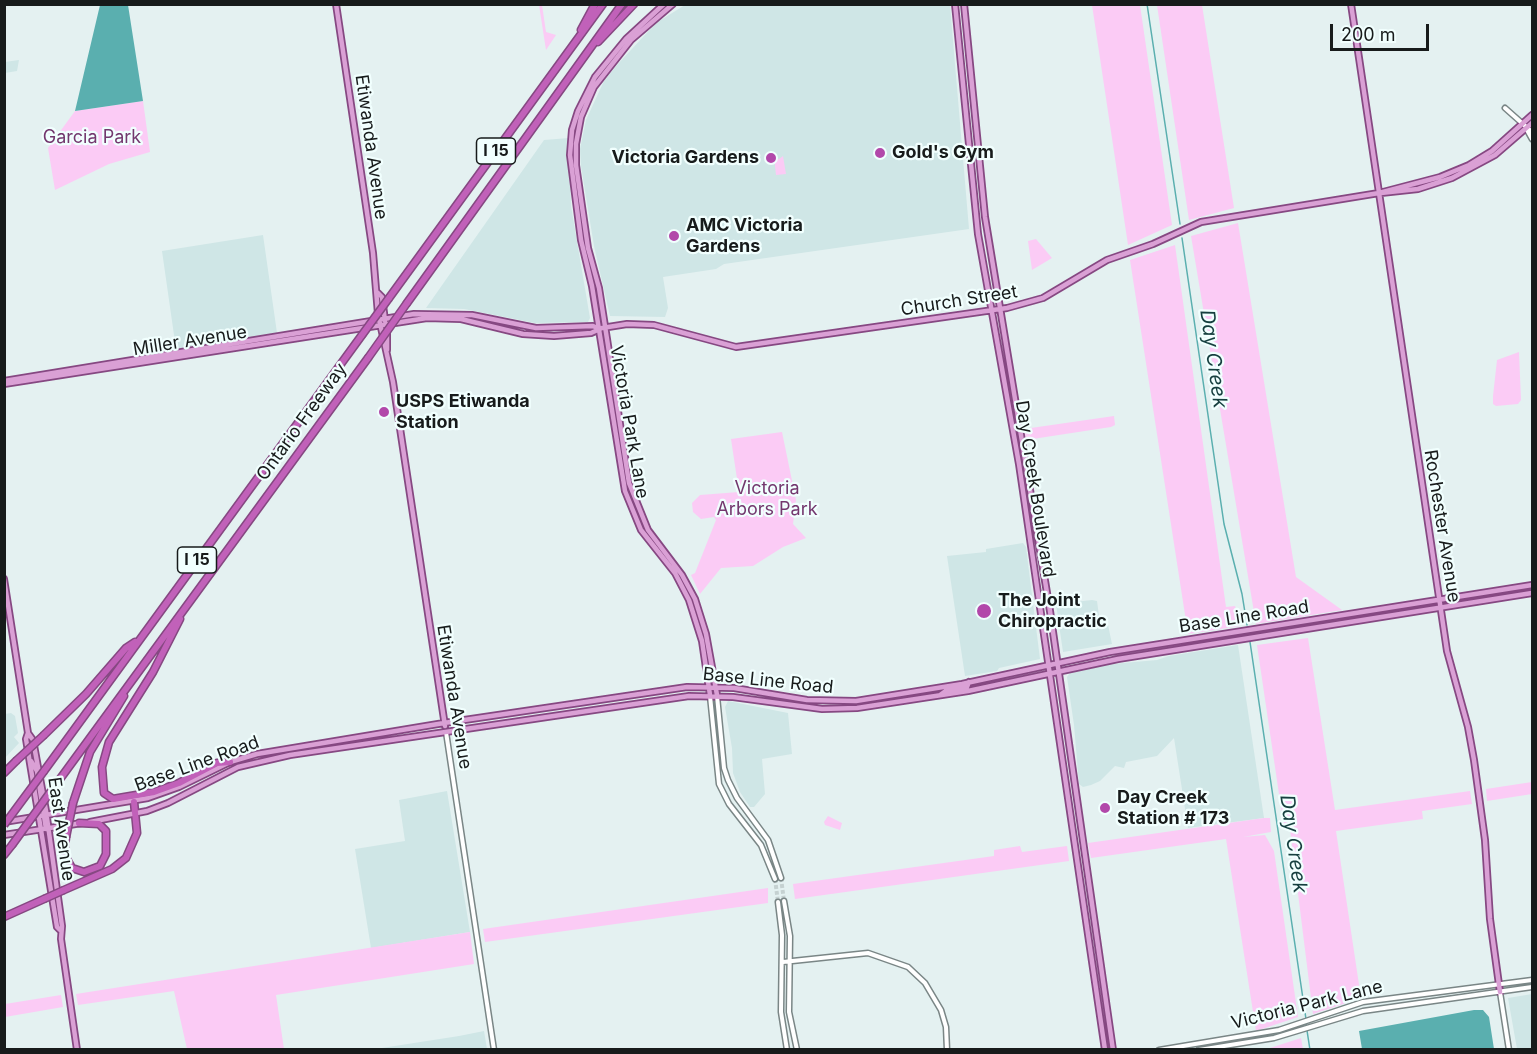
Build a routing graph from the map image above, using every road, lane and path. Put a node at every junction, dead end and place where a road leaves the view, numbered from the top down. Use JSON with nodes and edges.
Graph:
{"nodes":[{"id":1,"x":336,"y":4,"type":"edge"},
{"id":2,"x":595,"y":4,"type":"edge"},
{"id":3,"x":603,"y":4,"type":"edge"},
{"id":4,"x":622,"y":4,"type":"edge"},
{"id":5,"x":634,"y":4,"type":"edge"},
{"id":6,"x":664,"y":4,"type":"edge"},
{"id":7,"x":673,"y":4,"type":"edge"},
{"id":8,"x":955,"y":4,"type":"edge"},
{"id":9,"x":964,"y":4,"type":"edge"},
{"id":10,"x":1351,"y":4,"type":"edge"},
{"id":11,"x":575,"y":43,"type":"junction"},
{"id":12,"x":583,"y":58,"type":"junction"},
{"id":13,"x":970,"y":64,"type":"junction"},
{"id":14,"x":963,"y":86,"type":"junction"},
{"id":15,"x":975,"y":103,"type":"junction"},
{"id":16,"x":1505,"y":108,"type":"dead end"},
{"id":17,"x":578,"y":111,"type":"junction"},
{"id":18,"x":1533,"y":115,"type":"edge"},
{"id":19,"x":1533,"y":123,"type":"edge"},
{"id":20,"x":1525,"y":127,"type":"junction"},
{"id":21,"x":1533,"y":132,"type":"edge"},
{"id":22,"x":1533,"y":140,"type":"edge"},
{"id":23,"x":576,"y":141,"type":"junction"},
{"id":24,"x":1379,"y":193,"type":"junction"},
{"id":25,"x":999,"y":309,"type":"junction"},
{"id":26,"x":991,"y":310,"type":"junction"},
{"id":27,"x":383,"y":322,"type":"junction"},
{"id":28,"x":602,"y":328,"type":"junction"},
{"id":29,"x":4,"y":382,"type":"edge"},
{"id":30,"x":4,"y":579,"type":"edge"},
{"id":31,"x":1533,"y":585,"type":"edge"},
{"id":32,"x":1533,"y":593,"type":"edge"},
{"id":33,"x":1440,"y":600,"type":"junction"},
{"id":34,"x":1441,"y":608,"type":"junction"},
{"id":35,"x":183,"y":610,"type":"junction"},
{"id":36,"x":138,"y":640,"type":"junction"},
{"id":37,"x":1057,"y":662,"type":"junction"},
{"id":38,"x":1049,"y":664,"type":"junction"},
{"id":39,"x":1059,"y":671,"type":"junction"},
{"id":40,"x":1050,"y":673,"type":"junction"},
{"id":41,"x":969,"y":682,"type":"junction"},
{"id":42,"x":712,"y":686,"type":"junction"},
{"id":43,"x":126,"y":689,"type":"junction"},
{"id":44,"x":710,"y":695,"type":"junction"},
{"id":45,"x":717,"y":695,"type":"junction"},
{"id":46,"x":938,"y":696,"type":"junction"},
{"id":47,"x":444,"y":723,"type":"junction"},
{"id":48,"x":446,"y":732,"type":"junction"},
{"id":49,"x":28,"y":734,"type":"junction"},
{"id":50,"x":230,"y":762,"type":"junction"},
{"id":51,"x":4,"y":773,"type":"edge"},
{"id":52,"x":134,"y":802,"type":"junction"},
{"id":53,"x":137,"y":814,"type":"junction"},
{"id":54,"x":43,"y":817,"type":"junction"},
{"id":55,"x":79,"y":823,"type":"junction"},
{"id":56,"x":4,"y":824,"type":"edge"},
{"id":57,"x":45,"y":829,"type":"junction"},
{"id":58,"x":4,"y":835,"type":"edge"},
{"id":59,"x":4,"y":855,"type":"edge"},
{"id":60,"x":781,"y":878,"type":"tunnel mouth"},
{"id":61,"x":775,"y":879,"type":"tunnel mouth"},
{"id":62,"x":784,"y":901,"type":"tunnel mouth"},
{"id":63,"x":778,"y":902,"type":"tunnel mouth"},
{"id":64,"x":4,"y":917,"type":"edge"},
{"id":65,"x":783,"y":962,"type":"junction"},
{"id":66,"x":790,"y":962,"type":"junction"},
{"id":67,"x":1533,"y":980,"type":"edge"},
{"id":68,"x":1498,"y":985,"type":"junction"},
{"id":69,"x":1533,"y":987,"type":"edge"},
{"id":70,"x":1500,"y":992,"type":"junction"},
{"id":71,"x":77,"y":1050,"type":"edge"},
{"id":72,"x":494,"y":1050,"type":"edge"},
{"id":73,"x":787,"y":1050,"type":"edge"},
{"id":74,"x":797,"y":1050,"type":"edge"},
{"id":75,"x":947,"y":1050,"type":"edge"},
{"id":76,"x":1105,"y":1050,"type":"edge"},
{"id":77,"x":1113,"y":1050,"type":"edge"},
{"id":78,"x":1159,"y":1050,"type":"edge"},
{"id":79,"x":1199,"y":1050,"type":"edge"},
{"id":80,"x":1509,"y":1050,"type":"edge"}],
"edges":[{"from":1,"to":27,"type":"main road","name":"Etiwanda Avenue"},
{"from":2,"to":11,"type":"highway"},
{"from":3,"to":11,"type":"highway","name":"Ontario Freeway","number":"I 15"},
{"from":4,"to":12,"type":"highway","name":"Ontario Freeway","number":"I 15"},
{"from":5,"to":12,"type":"highway"},
{"from":6,"to":17,"type":"main road"},
{"from":7,"to":23,"type":"main road"},
{"from":8,"to":14,"type":"main road","name":"Day Creek Boulevard"},
{"from":9,"to":13,"type":"main road","name":"Day Creek Boulevard"},
{"from":10,"to":24,"type":"main road","name":"Rochester Avenue"},
{"from":11,"to":36,"type":"highway","name":"Ontario Freeway","number":"I 15","bridge":true},
{"from":12,"to":35,"type":"highway","name":"Ontario Freeway","number":"I 15","bridge":true},
{"from":13,"to":14,"type":"main road"},
{"from":13,"to":15,"type":"main road","name":"Day Creek Boulevard"},
{"from":14,"to":15,"type":"main road"},
{"from":14,"to":26,"type":"main road","name":"Day Creek Boulevard"},
{"from":15,"to":25,"type":"main road","name":"Day Creek Boulevard"},
{"from":16,"to":20,"type":"street"},
{"from":17,"to":23,"type":"main road"},
{"from":17,"to":28,"type":"main road"},
{"from":18,"to":20,"type":"main road","name":"Church Street"},
{"from":19,"to":20,"type":"main road","name":"Church Street"},
{"from":20,"to":21,"type":"street"},
{"from":20,"to":22,"type":"street"},
{"from":20,"to":24,"type":"main road","name":"Church Street"},
{"from":23,"to":28,"type":"main road"},
{"from":24,"to":25,"type":"main road","name":"Church Street"},
{"from":24,"to":33,"type":"main road","name":"Rochester Avenue"},
{"from":25,"to":26,"type":"main road","name":"Church Street"},
{"from":25,"to":37,"type":"main road","name":"Day Creek Boulevard"},
{"from":26,"to":28,"type":"main road","name":"Church Street"},
{"from":26,"to":38,"type":"main road","name":"Day Creek Boulevard"},
{"from":27,"to":28,"type":"main road","name":"Church Street"},
{"from":27,"to":29,"type":"main road","name":"Miller Avenue"},
{"from":27,"to":47,"type":"main road","name":"Etiwanda Avenue"},
{"from":28,"to":42,"type":"main road","name":"Victoria Park Lane"},
{"from":30,"to":49,"type":"main road","name":"East Avenue"},
{"from":31,"to":33,"type":"main road","name":"Base Line Road"},
{"from":32,"to":34,"type":"main road","name":"Base Line Road"},
{"from":33,"to":34,"type":"main road","name":"Rochester Avenue"},
{"from":33,"to":37,"type":"main road","name":"Base Line Road"},
{"from":34,"to":39,"type":"main road","name":"Base Line Road"},
{"from":34,"to":68,"type":"main road","name":"Rochester Avenue"},
{"from":35,"to":43,"type":"highway","name":"Ontario Freeway","number":"I 15"},
{"from":35,"to":50,"type":"highway"},
{"from":36,"to":51,"type":"highway","bridge":true},
{"from":36,"to":56,"type":"highway","name":"Ontario Freeway","number":"I 15","bridge":true},
{"from":37,"to":38,"type":"main road","name":"Base Line Road"},
{"from":37,"to":39,"type":"main road","name":"Day Creek Boulevard"},
{"from":38,"to":40,"type":"main road","name":"Day Creek Boulevard"},
{"from":38,"to":41,"type":"main road","name":"Base Line Road"},
{"from":39,"to":40,"type":"main road","name":"Base Line Road"},
{"from":39,"to":77,"type":"main road","name":"Day Creek Boulevard"},
{"from":40,"to":46,"type":"main road","name":"Base Line Road"},
{"from":40,"to":76,"type":"main road","name":"Day Creek Boulevard"},
{"from":41,"to":42,"type":"main road","name":"Base Line Road"},
{"from":41,"to":46,"type":"main road"},
{"from":42,"to":44,"type":"main road","name":"Victoria Park Lane"},
{"from":42,"to":45,"type":"main road","name":"Victoria Park Lane"},
{"from":42,"to":47,"type":"main road","name":"Base Line Road"},
{"from":43,"to":55,"type":"highway","bridge":true},
{"from":43,"to":59,"type":"highway","name":"Ontario Freeway","number":"I 15","bridge":true},
{"from":44,"to":45,"type":"main road","name":"Base Line Road"},
{"from":44,"to":48,"type":"main road","name":"Base Line Road"},
{"from":44,"to":61,"type":"street","name":"Victoria Park Lane"},
{"from":45,"to":46,"type":"main road","name":"Base Line Road"},
{"from":45,"to":60,"type":"street","name":"Victoria Park Lane"},
{"from":47,"to":48,"type":"main road","name":"Etiwanda Avenue"},
{"from":47,"to":50,"type":"main road","name":"Base Line Road"},
{"from":48,"to":53,"type":"main road","name":"Base Line Road"},
{"from":48,"to":72,"type":"street","name":"Etiwanda Avenue"},
{"from":49,"to":54,"type":"main road","name":"East Avenue"},
{"from":49,"to":54,"type":"main road","name":"East Avenue"},
{"from":50,"to":52,"type":"main road","name":"Base Line Road"},
{"from":52,"to":53,"type":"highway"},
{"from":52,"to":54,"type":"main road","name":"Base Line Road"},
{"from":53,"to":55,"type":"main road","name":"Base Line Road"},
{"from":53,"to":64,"type":"highway","bridge":true},
{"from":54,"to":56,"type":"main road","name":"Base Line Road"},
{"from":54,"to":57,"type":"main road","name":"East Avenue"},
{"from":54,"to":57,"type":"main road","name":"East Avenue"},
{"from":55,"to":57,"type":"main road","name":"Base Line Road"},
{"from":57,"to":58,"type":"main road","name":"Base Line Road"},
{"from":57,"to":71,"type":"main road","name":"East Avenue"},
{"from":62,"to":66,"type":"street"},
{"from":63,"to":65,"type":"street"},
{"from":65,"to":66,"type":"street"},
{"from":65,"to":73,"type":"street"},
{"from":66,"to":74,"type":"street"},
{"from":66,"to":75,"type":"street"},
{"from":67,"to":68,"type":"street","name":"Victoria Park Lane"},
{"from":68,"to":70,"type":"main road","name":"Rochester Avenue"},
{"from":68,"to":78,"type":"street","name":"Victoria Park Lane"},
{"from":69,"to":70,"type":"street","name":"Victoria Park Lane"},
{"from":70,"to":79,"type":"street","name":"Victoria Park Lane"},
{"from":70,"to":80,"type":"street","name":"Rochester Avenue"}]}
